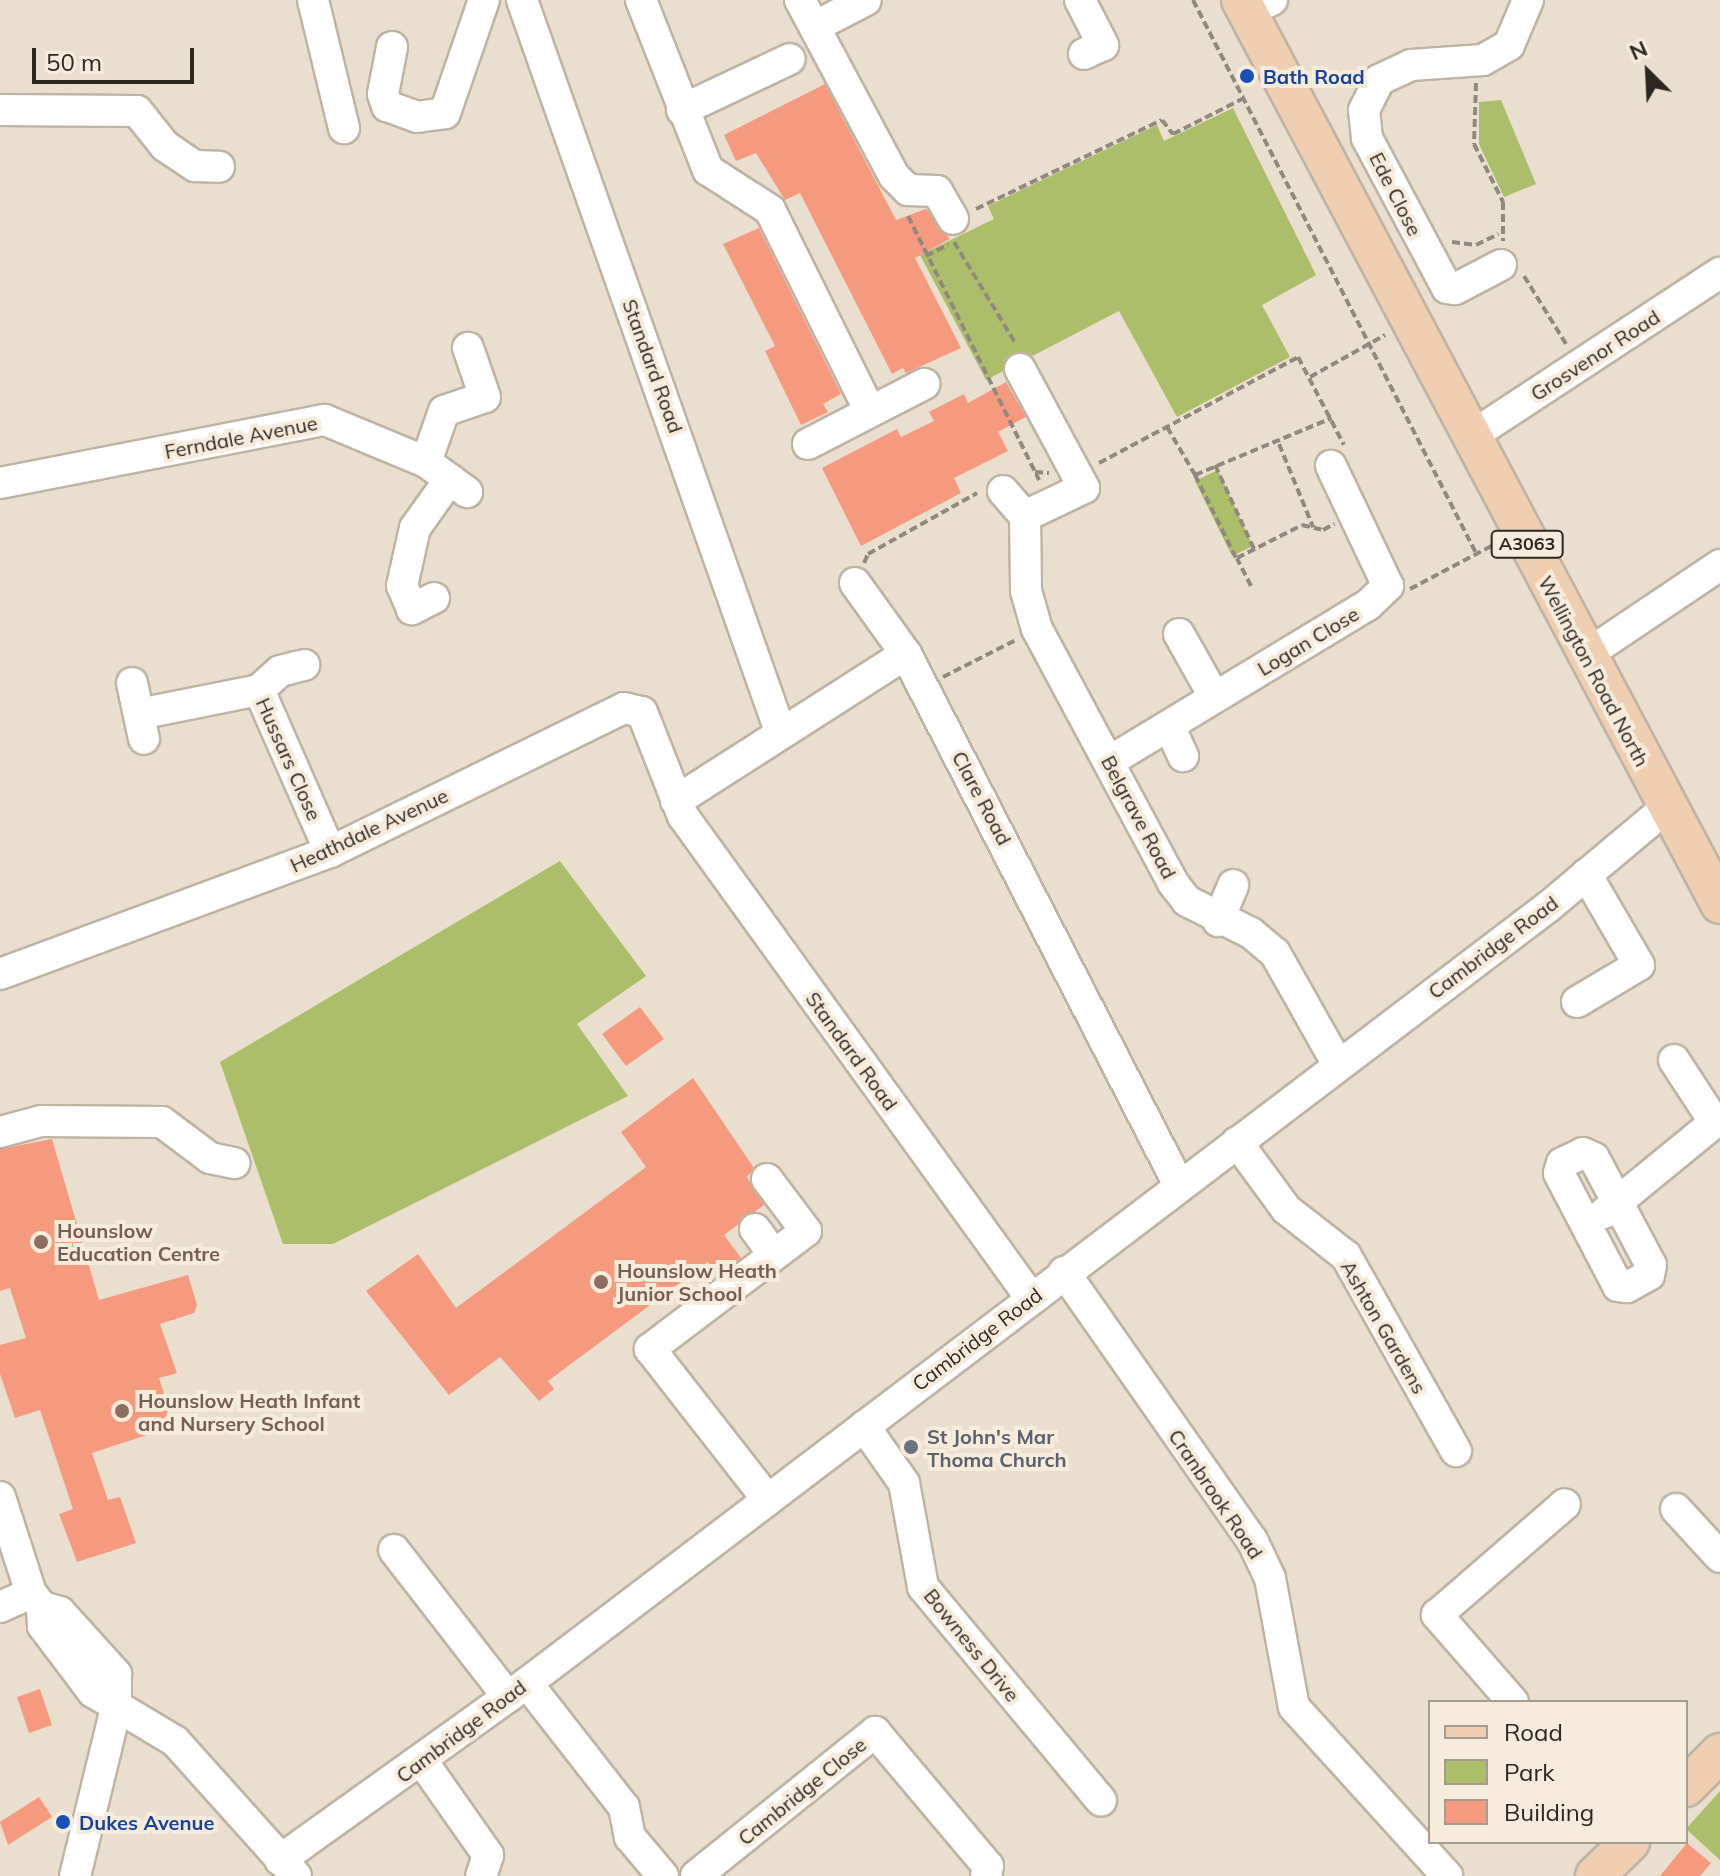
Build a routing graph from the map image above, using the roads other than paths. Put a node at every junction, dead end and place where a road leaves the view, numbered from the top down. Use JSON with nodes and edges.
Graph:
{"nodes":[{"id":1,"x":313,"y":0,"type":"edge"},
{"id":2,"x":484,"y":0,"type":"edge"},
{"id":3,"x":522,"y":0,"type":"edge"},
{"id":4,"x":641,"y":0,"type":"edge"},
{"id":5,"x":800,"y":0,"type":"edge"},
{"id":6,"x":866,"y":0,"type":"edge"},
{"id":7,"x":1080,"y":0,"type":"edge"},
{"id":8,"x":1528,"y":0,"type":"edge"},
{"id":9,"x":1244,"y":3,"type":"edge"},
{"id":10,"x":816,"y":26,"type":"junction"},
{"id":11,"x":392,"y":47,"type":"dead end"},
{"id":12,"x":1084,"y":54,"type":"dead end"},
{"id":13,"x":790,"y":59,"type":"dead end"},
{"id":14,"x":0,"y":110,"type":"edge"},
{"id":15,"x":682,"y":110,"type":"junction"},
{"id":16,"x":344,"y":128,"type":"dead end"},
{"id":17,"x":219,"y":167,"type":"dead end"},
{"id":18,"x":953,"y":230,"type":"road end"},
{"id":19,"x":1510,"y":261,"type":"road end"},
{"id":20,"x":1720,"y":273,"type":"edge"},
{"id":21,"x":468,"y":348,"type":"dead end"},
{"id":22,"x":1020,"y":369,"type":"road end"},
{"id":23,"x":924,"y":384,"type":"dead end"},
{"id":24,"x":869,"y":409,"type":"junction"},
{"id":25,"x":1470,"y":437,"type":"junction"},
{"id":26,"x":808,"y":444,"type":"dead end"},
{"id":27,"x":1331,"y":466,"type":"road end"},
{"id":28,"x":448,"y":477,"type":"junction"},
{"id":29,"x":0,"y":483,"type":"edge"},
{"id":30,"x":1003,"y":491,"type":"road end"},
{"id":31,"x":1037,"y":510,"type":"junction"},
{"id":32,"x":1720,"y":565,"type":"edge"},
{"id":33,"x":855,"y":583,"type":"road end"},
{"id":34,"x":434,"y":598,"type":"dead end"},
{"id":35,"x":1179,"y":634,"type":"dead end"},
{"id":36,"x":906,"y":654,"type":"junction"},
{"id":37,"x":1586,"y":655,"type":"junction"},
{"id":38,"x":304,"y":665,"type":"dead end"},
{"id":39,"x":132,"y":683,"type":"dead end"},
{"id":40,"x":259,"y":690,"type":"junction"},
{"id":41,"x":1214,"y":696,"type":"junction"},
{"id":42,"x":1170,"y":728,"type":"junction"},
{"id":43,"x":781,"y":734,"type":"junction"},
{"id":44,"x":1183,"y":756,"type":"dead end"},
{"id":45,"x":1110,"y":761,"type":"junction"},
{"id":46,"x":676,"y":801,"type":"junction"},
{"id":47,"x":1666,"y":808,"type":"junction"},
{"id":48,"x":330,"y":852,"type":"junction"},
{"id":49,"x":1586,"y":874,"type":"junction"},
{"id":50,"x":1714,"y":881,"type":"edge"},
{"id":51,"x":1233,"y":885,"type":"dead end"},
{"id":52,"x":1218,"y":921,"type":"junction"},
{"id":53,"x":0,"y":974,"type":"edge"},
{"id":54,"x":1577,"y":1002,"type":"dead end"},
{"id":55,"x":1674,"y":1060,"type":"dead end"},
{"id":56,"x":1338,"y":1065,"type":"junction"},
{"id":57,"x":1717,"y":1120,"type":"edge"},
{"id":58,"x":0,"y":1132,"type":"edge"},
{"id":59,"x":1237,"y":1142,"type":"junction"},
{"id":60,"x":234,"y":1163,"type":"dead end"},
{"id":61,"x":767,"y":1179,"type":"dead end"},
{"id":62,"x":1179,"y":1185,"type":"junction"},
{"id":63,"x":1618,"y":1202,"type":"junction"},
{"id":64,"x":1587,"y":1227,"type":"junction"},
{"id":65,"x":755,"y":1229,"type":"dead end"},
{"id":66,"x":774,"y":1255,"type":"junction"},
{"id":67,"x":1064,"y":1272,"type":"junction"},
{"id":68,"x":1031,"y":1298,"type":"junction"},
{"id":69,"x":864,"y":1426,"type":"junction"},
{"id":70,"x":1456,"y":1451,"type":"dead end"},
{"id":71,"x":0,"y":1497,"type":"edge"},
{"id":72,"x":767,"y":1499,"type":"junction"},
{"id":73,"x":1565,"y":1504,"type":"dead end"},
{"id":74,"x":1676,"y":1509,"type":"dead end"},
{"id":75,"x":394,"y":1550,"type":"dead end"},
{"id":76,"x":1720,"y":1557,"type":"edge"},
{"id":77,"x":36,"y":1600,"type":"junction"},
{"id":78,"x":0,"y":1607,"type":"edge"},
{"id":79,"x":518,"y":1690,"type":"junction"},
{"id":80,"x":1511,"y":1700,"type":"edge"},
{"id":81,"x":116,"y":1708,"type":"junction"},
{"id":82,"x":1720,"y":1753,"type":"edge"},
{"id":83,"x":422,"y":1761,"type":"junction"},
{"id":84,"x":1688,"y":1785,"type":"edge"},
{"id":85,"x":1101,"y":1801,"type":"dead end"},
{"id":86,"x":1628,"y":1844,"type":"edge"},
{"id":87,"x":288,"y":1868,"type":"edge"},
{"id":88,"x":75,"y":1876,"type":"edge"},
{"id":89,"x":481,"y":1876,"type":"edge"},
{"id":90,"x":663,"y":1876,"type":"edge"},
{"id":91,"x":696,"y":1876,"type":"edge"},
{"id":92,"x":986,"y":1876,"type":"edge"},
{"id":93,"x":1447,"y":1876,"type":"edge"},
{"id":94,"x":1595,"y":1876,"type":"edge"}],
"edges":[{"from":1,"to":16,"type":"street"},
{"from":2,"to":11,"type":"street"},
{"from":3,"to":43,"type":"street","name":"Standard Road"},
{"from":4,"to":15,"type":"street"},
{"from":5,"to":10,"type":"street"},
{"from":6,"to":10,"type":"street"},
{"from":7,"to":12,"type":"street"},
{"from":8,"to":19,"type":"street","name":"Ede Close"},
{"from":9,"to":25,"type":"main road","name":"Wellington Road North","number":"A3063"},
{"from":10,"to":18,"type":"street"},
{"from":13,"to":15,"type":"street"},
{"from":14,"to":17,"type":"street"},
{"from":15,"to":24,"type":"street"},
{"from":20,"to":25,"type":"street","name":"Grosvenor Road"},
{"from":21,"to":28,"type":"street"},
{"from":22,"to":31,"type":"street"},
{"from":23,"to":24,"type":"street"},
{"from":24,"to":26,"type":"street"},
{"from":25,"to":37,"type":"main road","name":"Wellington Road North","number":"A3063"},
{"from":27,"to":41,"type":"street","name":"Logan Close"},
{"from":28,"to":29,"type":"street","name":"Ferndale Avenue"},
{"from":28,"to":34,"type":"street"},
{"from":30,"to":31,"type":"street"},
{"from":31,"to":45,"type":"street","name":"Belgrave Road"},
{"from":32,"to":37,"type":"street"},
{"from":33,"to":36,"type":"street","name":"Clare Road"},
{"from":35,"to":41,"type":"street"},
{"from":36,"to":43,"type":"street"},
{"from":36,"to":62,"type":"street","name":"Clare Road"},
{"from":37,"to":47,"type":"main road","name":"Wellington Road North","number":"A3063"},
{"from":38,"to":40,"type":"street"},
{"from":39,"to":40,"type":"street","name":"Hussars Close"},
{"from":40,"to":48,"type":"street","name":"Hussars Close"},
{"from":41,"to":42,"type":"street","name":"Logan Close"},
{"from":42,"to":44,"type":"street"},
{"from":42,"to":45,"type":"street","name":"Logan Close"},
{"from":43,"to":46,"type":"street"},
{"from":45,"to":52,"type":"street","name":"Belgrave Road"},
{"from":46,"to":48,"type":"street","name":"Heathdale Avenue"},
{"from":46,"to":68,"type":"street","name":"Standard Road"},
{"from":47,"to":49,"type":"street","name":"Cambridge Road"},
{"from":47,"to":50,"type":"main road","name":"Wellington Road North","number":"A3063"},
{"from":48,"to":53,"type":"street","name":"Heathdale Avenue"},
{"from":49,"to":54,"type":"street"},
{"from":49,"to":56,"type":"street","name":"Cambridge Road"},
{"from":51,"to":52,"type":"street"},
{"from":52,"to":56,"type":"street","name":"Belgrave Road"},
{"from":55,"to":57,"type":"street"},
{"from":56,"to":59,"type":"street","name":"Cambridge Road"},
{"from":57,"to":63,"type":"street"},
{"from":58,"to":60,"type":"street"},
{"from":59,"to":62,"type":"street","name":"Cambridge Road"},
{"from":59,"to":70,"type":"street","name":"Ashton Gardens"},
{"from":61,"to":66,"type":"street"},
{"from":62,"to":67,"type":"street","name":"Cambridge Road"},
{"from":63,"to":64,"type":"street"},
{"from":63,"to":64,"type":"street"},
{"from":63,"to":64,"type":"street"},
{"from":65,"to":66,"type":"street"},
{"from":66,"to":72,"type":"street"},
{"from":67,"to":68,"type":"street","name":"Cambridge Road"},
{"from":67,"to":93,"type":"street","name":"Cranbrook Road"},
{"from":68,"to":69,"type":"street","name":"Cambridge Road"},
{"from":69,"to":72,"type":"street","name":"Cambridge Road"},
{"from":69,"to":85,"type":"street","name":"Bowness Drive"},
{"from":71,"to":77,"type":"street"},
{"from":72,"to":79,"type":"street","name":"Cambridge Road"},
{"from":73,"to":80,"type":"street"},
{"from":74,"to":76,"type":"street"},
{"from":75,"to":79,"type":"street"},
{"from":77,"to":78,"type":"street"},
{"from":77,"to":81,"type":"street"},
{"from":79,"to":83,"type":"street","name":"Cambridge Road"},
{"from":79,"to":90,"type":"street"},
{"from":81,"to":87,"type":"street"},
{"from":81,"to":88,"type":"street"},
{"from":82,"to":84,"type":"main road"},
{"from":83,"to":87,"type":"street","name":"Cambridge Road"},
{"from":83,"to":89,"type":"street"},
{"from":86,"to":94,"type":"main road"},
{"from":91,"to":92,"type":"street","name":"Cambridge Close"}]}
